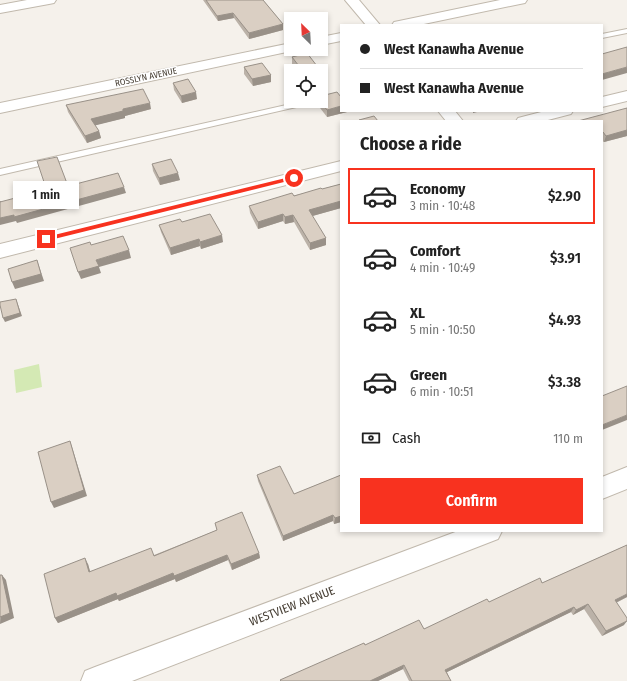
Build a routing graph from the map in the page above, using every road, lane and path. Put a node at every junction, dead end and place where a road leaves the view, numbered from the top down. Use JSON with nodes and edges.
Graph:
{"nodes":[{"id":1,"x":49,"y":0,"type":"edge"},
{"id":2,"x":352,"y":0,"type":"edge"},
{"id":3,"x":520,"y":0,"type":"edge"},
{"id":4,"x":0,"y":9,"type":"edge"},
{"id":5,"x":372,"y":24,"type":"edge"},
{"id":6,"x":404,"y":24,"type":"edge"},
{"id":7,"x":627,"y":31,"type":"edge"},
{"id":8,"x":603,"y":36,"type":"edge"},
{"id":9,"x":340,"y":37,"type":"edge"},
{"id":10,"x":328,"y":40,"type":"edge"},
{"id":11,"x":284,"y":48,"type":"edge"},
{"id":12,"x":627,"y":96,"type":"edge"},
{"id":13,"x":603,"y":102,"type":"edge"},
{"id":14,"x":0,"y":108,"type":"edge"},
{"id":15,"x":284,"y":108,"type":"edge"},
{"id":16,"x":447,"y":112,"type":"edge"},
{"id":17,"x":560,"y":112,"type":"edge"},
{"id":18,"x":454,"y":120,"type":"edge"},
{"id":19,"x":528,"y":120,"type":"edge"},
{"id":20,"x":340,"y":166,"type":"edge"},
{"id":21,"x":0,"y":172,"type":"edge"},
{"id":22,"x":0,"y":251,"type":"edge"},
{"id":23,"x":627,"y":478,"type":"edge"},
{"id":24,"x":603,"y":488,"type":"edge"},
{"id":25,"x":486,"y":532,"type":"edge"},
{"id":26,"x":95,"y":681,"type":"edge"}],
"edges":[{"from":1,"to":4,"type":"street"},
{"from":2,"to":5,"type":"street"},
{"from":3,"to":6,"type":"street"},
{"from":7,"to":8,"type":"lane"},
{"from":9,"to":10,"type":"street"},
{"from":11,"to":14,"type":"street","name":"ROSSLYN AVENUE"},
{"from":12,"to":13,"type":"street"},
{"from":15,"to":21,"type":"lane"},
{"from":16,"to":18,"type":"street"},
{"from":17,"to":19,"type":"street"},
{"from":20,"to":22,"type":"street"},
{"from":23,"to":24,"type":"street"},
{"from":25,"to":26,"type":"street","name":"WESTVIEW AVENUE"}]}
